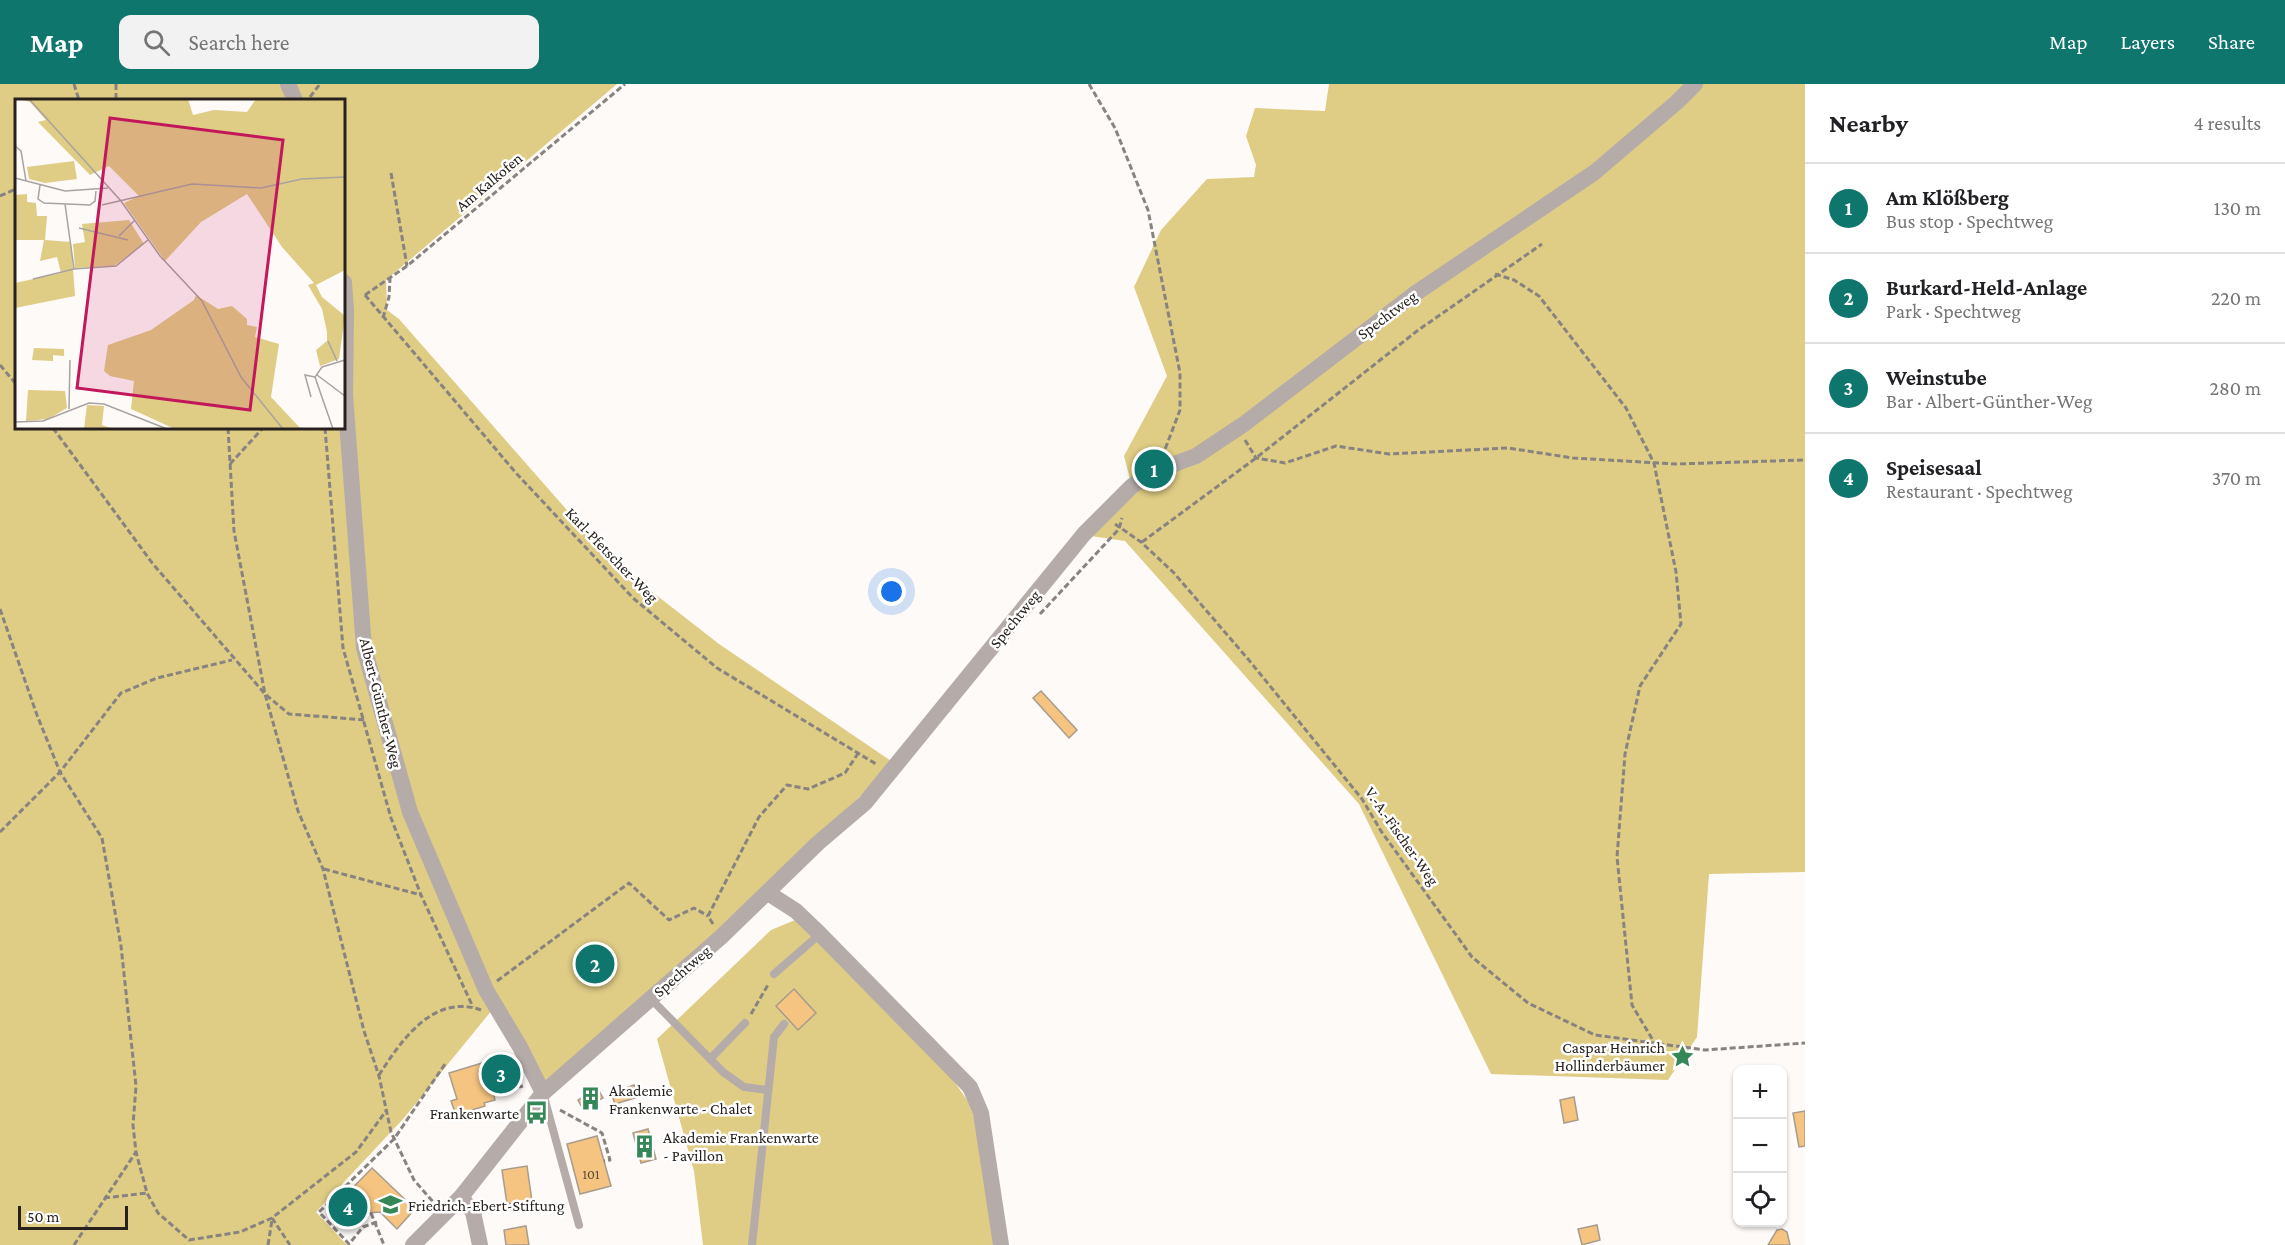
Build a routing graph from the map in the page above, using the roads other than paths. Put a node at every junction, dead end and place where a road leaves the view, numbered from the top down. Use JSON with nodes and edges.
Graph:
{"nodes":[{"id":1,"x":288,"y":84,"type":"edge"},
{"id":2,"x":1695,"y":84,"type":"edge"},
{"id":3,"x":295,"y":99,"type":"edge"},
{"id":4,"x":345,"y":296,"type":"edge"},
{"id":5,"x":345,"y":395,"type":"edge"},
{"id":6,"x":345,"y":395,"type":"edge"},
{"id":7,"x":768,"y":893,"type":"junction"},
{"id":8,"x":820,"y":934,"type":"junction"},
{"id":9,"x":774,"y":974,"type":"road end"},
{"id":10,"x":650,"y":998,"type":"junction"},
{"id":11,"x":745,"y":1023,"type":"road end"},
{"id":12,"x":784,"y":1024,"type":"dead end"},
{"id":13,"x":710,"y":1059,"type":"junction"},
{"id":14,"x":768,"y":1090,"type":"junction"},
{"id":15,"x":542,"y":1093,"type":"junction"},
{"id":16,"x":461,"y":1197,"type":"junction"},
{"id":17,"x":579,"y":1225,"type":"dead end"},
{"id":18,"x":413,"y":1245,"type":"edge"},
{"id":19,"x":480,"y":1245,"type":"edge"},
{"id":20,"x":752,"y":1245,"type":"edge"},
{"id":21,"x":1001,"y":1245,"type":"edge"}],
"edges":[{"from":1,"to":3,"type":"street"},
{"from":2,"to":7,"type":"street","name":"Spechtweg"},
{"from":4,"to":5,"type":"street","name":"Albert-Günther-Weg"},
{"from":6,"to":15,"type":"street","name":"Albert-Günther-Weg"},
{"from":7,"to":8,"type":"street"},
{"from":7,"to":10,"type":"street","name":"Spechtweg"},
{"from":8,"to":9,"type":"lane"},
{"from":8,"to":21,"type":"street"},
{"from":10,"to":13,"type":"lane"},
{"from":10,"to":15,"type":"street","name":"Spechtweg"},
{"from":11,"to":13,"type":"lane"},
{"from":12,"to":14,"type":"lane"},
{"from":13,"to":14,"type":"lane"},
{"from":14,"to":20,"type":"lane"},
{"from":15,"to":16,"type":"street","name":"Spechtweg"},
{"from":15,"to":17,"type":"lane"},
{"from":16,"to":18,"type":"street","name":"Spechtweg"},
{"from":16,"to":19,"type":"street"}]}
